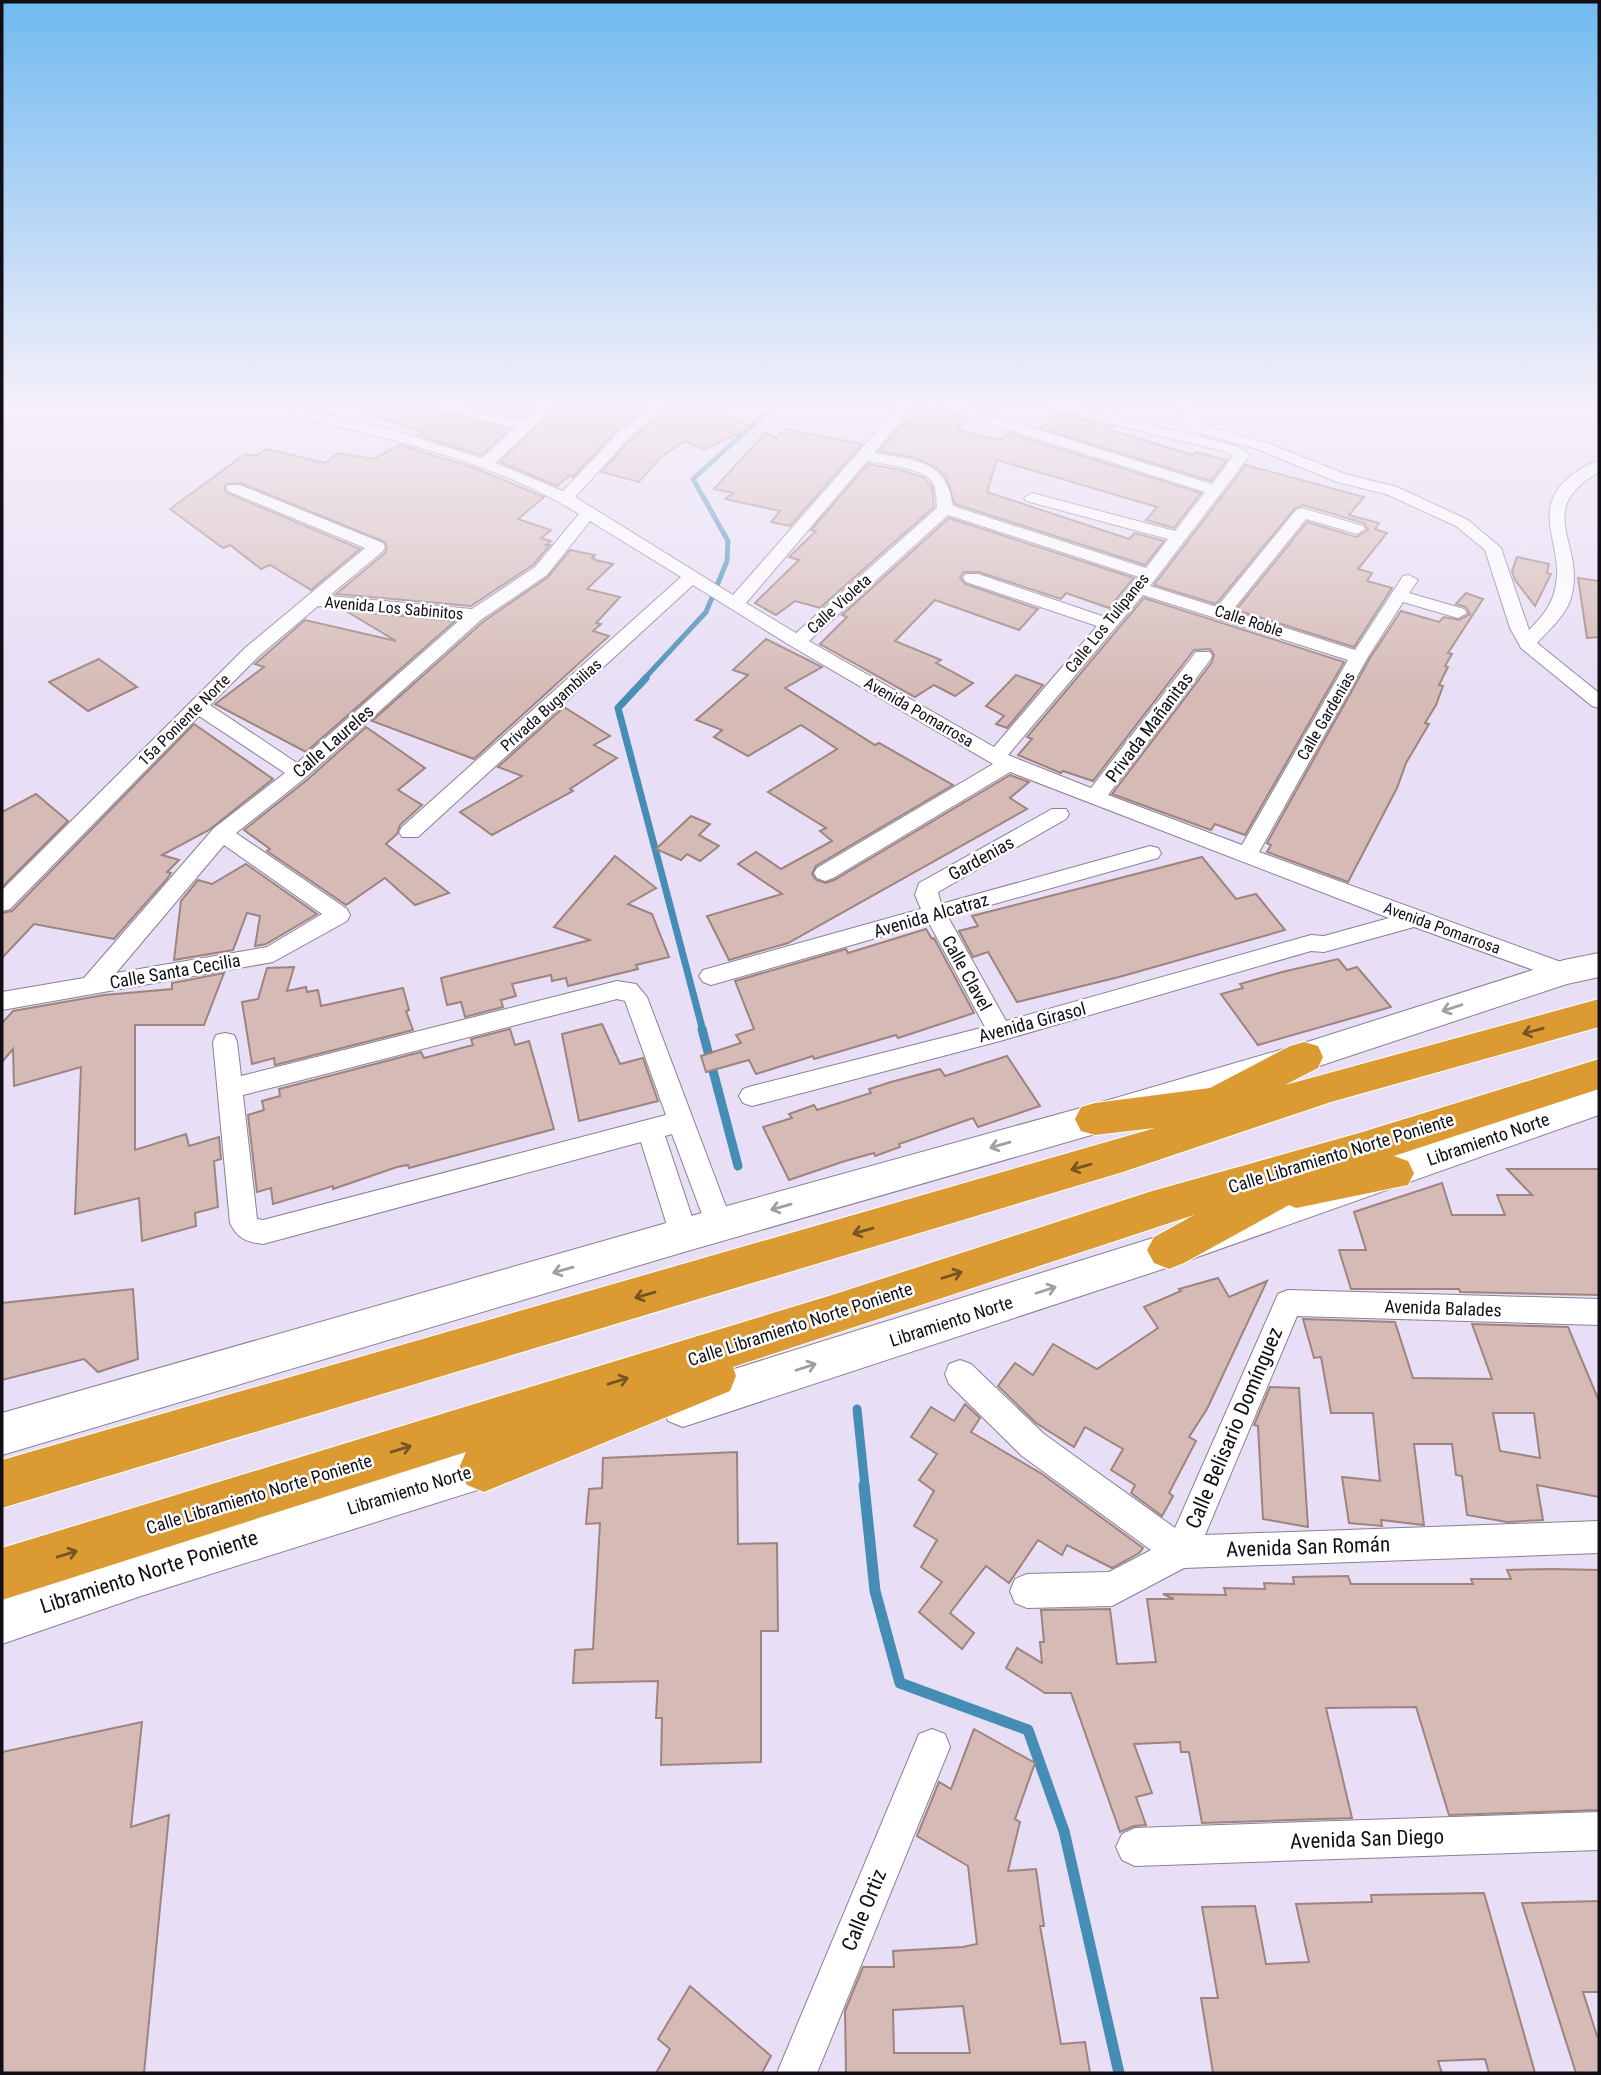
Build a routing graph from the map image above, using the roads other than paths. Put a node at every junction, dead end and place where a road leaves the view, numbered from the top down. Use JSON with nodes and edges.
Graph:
{"nodes":[{"id":1,"x":272,"y":504,"type":"edge"},
{"id":2,"x":575,"y":504,"type":"edge"},
{"id":3,"x":822,"y":504,"type":"edge"},
{"id":4,"x":943,"y":504,"type":"edge"},
{"id":5,"x":1054,"y":504,"type":"edge"},
{"id":6,"x":1205,"y":504,"type":"edge"},
{"id":7,"x":1421,"y":504,"type":"edge"},
{"id":8,"x":1557,"y":504,"type":"edge"},
{"id":9,"x":944,"y":509,"type":"junction"},
{"id":10,"x":589,"y":512,"type":"junction"},
{"id":11,"x":1357,"y":529,"type":"dead end"},
{"id":12,"x":1178,"y":537,"type":"junction"},
{"id":13,"x":972,"y":578,"type":"dead end"},
{"id":14,"x":694,"y":579,"type":"junction"},
{"id":15,"x":1143,"y":581,"type":"junction"},
{"id":16,"x":312,"y":600,"type":"junction"},
{"id":17,"x":736,"y":603,"type":"junction"},
{"id":18,"x":1222,"y":612,"type":"junction"},
{"id":19,"x":1458,"y":613,"type":"dead end"},
{"id":20,"x":476,"y":615,"type":"junction"},
{"id":21,"x":1108,"y":624,"type":"junction"},
{"id":22,"x":797,"y":642,"type":"junction"},
{"id":23,"x":1527,"y":643,"type":"junction"},
{"id":24,"x":1203,"y":656,"type":"dead end"},
{"id":25,"x":1359,"y":657,"type":"junction"},
{"id":26,"x":1599,"y":702,"type":"edge"},
{"id":27,"x":198,"y":707,"type":"junction"},
{"id":28,"x":1002,"y":760,"type":"junction"},
{"id":29,"x":298,"y":773,"type":"junction"},
{"id":30,"x":1094,"y":799,"type":"junction"},
{"id":31,"x":1059,"y":814,"type":"dead end"},
{"id":32,"x":410,"y":832,"type":"dead end"},
{"id":33,"x":222,"y":833,"type":"junction"},
{"id":34,"x":1150,"y":853,"type":"dead end"},
{"id":35,"x":1247,"y":855,"type":"junction"},
{"id":36,"x":825,"y":873,"type":"dead end"},
{"id":37,"x":2,"y":903,"type":"edge"},
{"id":38,"x":1392,"y":911,"type":"junction"},
{"id":39,"x":934,"y":914,"type":"junction"},
{"id":40,"x":1416,"y":919,"type":"junction"},
{"id":41,"x":1311,"y":943,"type":"junction"},
{"id":42,"x":1582,"y":969,"type":"edge"},
{"id":43,"x":711,"y":976,"type":"dead end"},
{"id":44,"x":91,"y":986,"type":"junction"},
{"id":45,"x":2,"y":1001,"type":"edge"},
{"id":46,"x":1599,"y":1013,"type":"edge"},
{"id":47,"x":1000,"y":1031,"type":"junction"},
{"id":48,"x":225,"y":1042,"type":"dead end"},
{"id":49,"x":1316,"y":1072,"type":"junction"},
{"id":50,"x":1599,"y":1074,"type":"edge"},
{"id":51,"x":229,"y":1088,"type":"junction"},
{"id":52,"x":752,"y":1096,"type":"dead end"},
{"id":53,"x":1599,"y":1100,"type":"edge"},
{"id":54,"x":1215,"y":1104,"type":"junction"},
{"id":55,"x":1095,"y":1119,"type":"junction"},
{"id":56,"x":682,"y":1121,"type":"junction"},
{"id":57,"x":650,"y":1130,"type":"junction"},
{"id":58,"x":1123,"y":1155,"type":"junction"},
{"id":59,"x":1376,"y":1161,"type":"junction"},
{"id":60,"x":705,"y":1183,"type":"junction"},
{"id":61,"x":670,"y":1192,"type":"junction"},
{"id":62,"x":1269,"y":1194,"type":"junction"},
{"id":63,"x":1152,"y":1209,"type":"junction"},
{"id":64,"x":702,"y":1230,"type":"junction"},
{"id":65,"x":1169,"y":1250,"type":"junction"},
{"id":66,"x":1288,"y":1303,"type":"joint"},
{"id":67,"x":1599,"y":1312,"type":"edge"},
{"id":68,"x":835,"y":1314,"type":"junction"},
{"id":69,"x":960,"y":1374,"type":"dead end"},
{"id":70,"x":2,"y":1434,"type":"edge"},
{"id":71,"x":484,"y":1468,"type":"junction"},
{"id":72,"x":2,"y":1484,"type":"edge"},
{"id":73,"x":296,"y":1524,"type":"joint"},
{"id":74,"x":1599,"y":1537,"type":"edge"},
{"id":75,"x":1181,"y":1552,"type":"junction"},
{"id":76,"x":2,"y":1574,"type":"edge"},
{"id":77,"x":1027,"y":1591,"type":"dead end"},
{"id":78,"x":2,"y":1620,"type":"edge"},
{"id":79,"x":932,"y":1747,"type":"dead end"},
{"id":80,"x":1599,"y":1831,"type":"edge"},
{"id":81,"x":1135,"y":1847,"type":"dead end"},
{"id":82,"x":797,"y":2073,"type":"edge"}],
"edges":[{"from":1,"to":16,"type":"street","name":"15a Poniente Norte"},
{"from":2,"to":10,"type":"street","name":"Avenida Pomarrosa"},
{"from":3,"to":17,"type":"street"},
{"from":4,"to":9,"type":"street"},
{"from":5,"to":12,"type":"street"},
{"from":6,"to":12,"type":"street","name":"Calle Los Tulipanes"},
{"from":7,"to":23,"type":"street"},
{"from":8,"to":23,"type":"street"},
{"from":9,"to":15,"type":"street","name":"Calle Roble"},
{"from":9,"to":22,"type":"street","name":"Calle Violeta"},
{"from":10,"to":14,"type":"street","name":"Avenida Pomarrosa"},
{"from":10,"to":20,"type":"street","name":"Calle Laureles"},
{"from":11,"to":18,"type":"street"},
{"from":12,"to":15,"type":"street","name":"Calle Los Tulipanes"},
{"from":13,"to":21,"type":"street"},
{"from":14,"to":17,"type":"street","name":"Avenida Pomarrosa"},
{"from":14,"to":32,"type":"street","name":"Privada Bugambilias"},
{"from":15,"to":18,"type":"street","name":"Calle Roble"},
{"from":15,"to":21,"type":"street","name":"Calle Los Tulipanes"},
{"from":16,"to":20,"type":"street","name":"Avenida Los Sabinitos"},
{"from":16,"to":27,"type":"street","name":"15a Poniente Norte"},
{"from":17,"to":22,"type":"street","name":"Avenida Pomarrosa"},
{"from":18,"to":25,"type":"street","name":"Calle Roble"},
{"from":19,"to":25,"type":"street","name":"Calle Gardenias"},
{"from":20,"to":29,"type":"street","name":"Calle Laureles"},
{"from":21,"to":28,"type":"street","name":"Calle Los Tulipanes"},
{"from":22,"to":28,"type":"street","name":"Avenida Pomarrosa"},
{"from":23,"to":26,"type":"street"},
{"from":24,"to":30,"type":"street","name":"Privada Mañanitas"},
{"from":25,"to":35,"type":"street","name":"Calle Gardenias"},
{"from":27,"to":29,"type":"street"},
{"from":27,"to":37,"type":"street","name":"15a Poniente Norte"},
{"from":28,"to":30,"type":"street","name":"Avenida Pomarrosa"},
{"from":28,"to":36,"type":"street","name":"Calle Los Tulipanes"},
{"from":29,"to":33,"type":"street","name":"Calle Laureles"},
{"from":30,"to":35,"type":"street","name":"Avenida Pomarrosa"},
{"from":31,"to":39,"type":"street","name":"Gardenias"},
{"from":33,"to":44,"type":"street","name":"Calle Laureles"},
{"from":33,"to":44,"type":"street","name":"Calle Santa Cecilia"},
{"from":34,"to":39,"type":"street","name":"Avenida Alcatraz"},
{"from":35,"to":38,"type":"street","name":"Avenida Pomarrosa"},
{"from":38,"to":40,"type":"street","name":"Avenida Pomarrosa"},
{"from":38,"to":41,"type":"street","name":"Avenida Girasol"},
{"from":39,"to":43,"type":"street","name":"Avenida Alcatraz"},
{"from":39,"to":47,"type":"street","name":"Calle Clavel"},
{"from":40,"to":41,"type":"street","name":"Avenida Girasol"},
{"from":40,"to":42,"type":"street","name":"Avenida Pomarrosa"},
{"from":41,"to":47,"type":"street","name":"Avenida Girasol"},
{"from":42,"to":49,"type":"street","one_way":true},
{"from":44,"to":45,"type":"street","name":"Calle Santa Cecilia"},
{"from":46,"to":49,"type":"highway","one_way":true},
{"from":47,"to":52,"type":"street","name":"Avenida Girasol"},
{"from":48,"to":51,"type":"street"},
{"from":49,"to":54,"type":"highway"},
{"from":49,"to":55,"type":"street"},
{"from":49,"to":58,"type":"highway"},
{"from":50,"to":59,"type":"highway","name":"Calle Libramiento Norte Poniente"},
{"from":51,"to":56,"type":"street"},
{"from":51,"to":57,"type":"street"},
{"from":53,"to":59,"type":"street","name":"Libramiento Norte"},
{"from":54,"to":55,"type":"highway"},
{"from":54,"to":58,"type":"highway"},
{"from":55,"to":64,"type":"street","one_way":true},
{"from":56,"to":57,"type":"street"},
{"from":56,"to":60,"type":"street"},
{"from":57,"to":61,"type":"street"},
{"from":58,"to":72,"type":"highway","one_way":true},
{"from":59,"to":62,"type":"highway"},
{"from":59,"to":63,"type":"highway","name":"Calle Libramiento Norte Poniente"},
{"from":59,"to":65,"type":"street","name":"Libramiento Norte"},
{"from":60,"to":61,"type":"street"},
{"from":60,"to":64,"type":"street"},
{"from":61,"to":64,"type":"street"},
{"from":62,"to":63,"type":"highway"},
{"from":62,"to":65,"type":"highway"},
{"from":68,"to":63,"type":"highway","name":"Calle Libramiento Norte Poniente","one_way":true},
{"from":64,"to":70,"type":"street","one_way":true},
{"from":71,"to":65,"type":"street","name":"Libramiento Norte","one_way":true},
{"from":66,"to":67,"type":"street","name":"Avenida Balades"},
{"from":66,"to":75,"type":"street","name":"Calle Belisario Domínguez"},
{"from":68,"to":71,"type":"highway"},
{"from":76,"to":68,"type":"highway","name":"Calle Libramiento Norte Poniente","one_way":true},
{"from":69,"to":75,"type":"street"},
{"from":71,"to":73,"type":"street","name":"Libramiento Norte"},
{"from":73,"to":78,"type":"street","name":"Libramiento Norte Poniente"},
{"from":74,"to":75,"type":"street","name":"Avenida San Román"},
{"from":75,"to":77,"type":"street","name":"Avenida San Román"},
{"from":79,"to":82,"type":"street","name":"Calle Ortiz"},
{"from":80,"to":81,"type":"street","name":"Avenida San Diego"}]}
